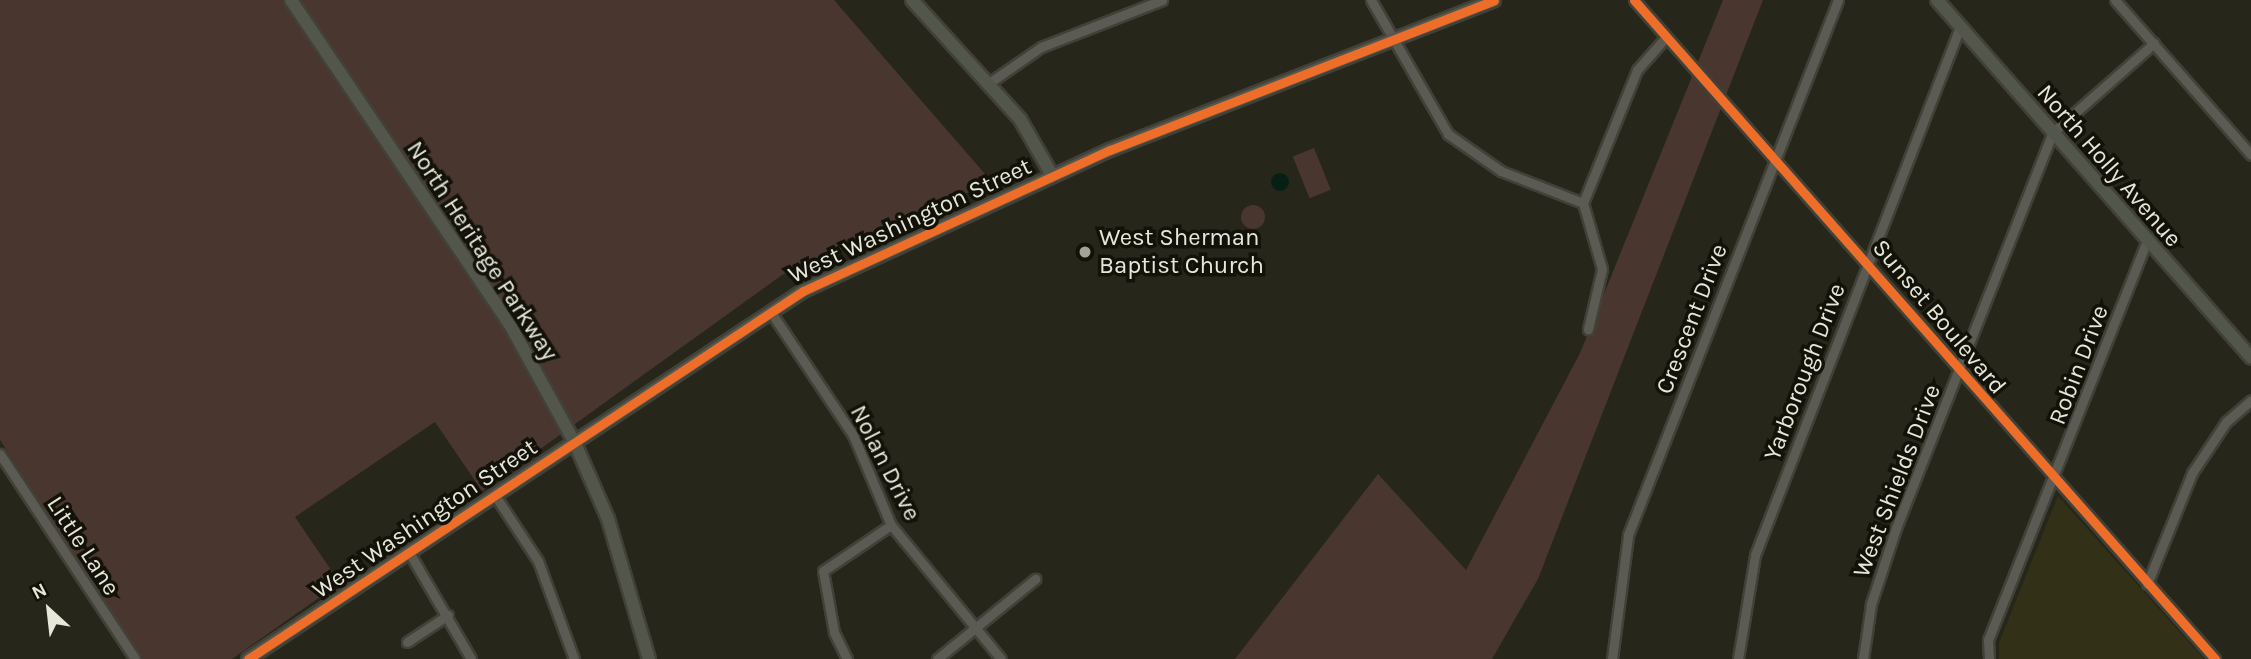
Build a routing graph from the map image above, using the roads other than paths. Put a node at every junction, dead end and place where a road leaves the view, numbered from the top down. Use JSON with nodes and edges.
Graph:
{"nodes":[{"id":1,"x":291,"y":0,"type":"edge"},
{"id":2,"x":912,"y":0,"type":"edge"},
{"id":3,"x":1162,"y":0,"type":"edge"},
{"id":4,"x":1371,"y":0,"type":"edge"},
{"id":5,"x":1494,"y":0,"type":"edge"},
{"id":6,"x":1634,"y":0,"type":"edge"},
{"id":7,"x":1838,"y":0,"type":"edge"},
{"id":8,"x":1937,"y":0,"type":"edge"},
{"id":9,"x":2115,"y":0,"type":"edge"},
{"id":10,"x":1961,"y":27,"type":"junction"},
{"id":11,"x":1666,"y":37,"type":"junction"},
{"id":12,"x":1394,"y":39,"type":"junction"},
{"id":13,"x":2154,"y":43,"type":"junction"},
{"id":14,"x":989,"y":83,"type":"junction"},
{"id":15,"x":2052,"y":133,"type":"junction"},
{"id":16,"x":2251,"y":155,"type":"edge"},
{"id":17,"x":1775,"y":156,"type":"junction"},
{"id":18,"x":1052,"y":175,"type":"junction"},
{"id":19,"x":1583,"y":203,"type":"junction"},
{"id":20,"x":2147,"y":240,"type":"junction"},
{"id":21,"x":1867,"y":264,"type":"junction"},
{"id":22,"x":770,"y":311,"type":"junction"},
{"id":23,"x":1588,"y":329,"type":"dead end"},
{"id":24,"x":2251,"y":358,"type":"edge"},
{"id":25,"x":1960,"y":373,"type":"junction"},
{"id":26,"x":2251,"y":400,"type":"edge"},
{"id":27,"x":574,"y":441,"type":"junction"},
{"id":28,"x":0,"y":454,"type":"edge"},
{"id":29,"x":2055,"y":481,"type":"junction"},
{"id":30,"x":496,"y":497,"type":"junction"},
{"id":31,"x":891,"y":525,"type":"junction"},
{"id":32,"x":410,"y":554,"type":"junction"},
{"id":33,"x":1035,"y":579,"type":"dead end"},
{"id":34,"x":2147,"y":584,"type":"junction"},
{"id":35,"x":448,"y":615,"type":"junction"},
{"id":36,"x":975,"y":627,"type":"junction"},
{"id":37,"x":407,"y":642,"type":"dead end"},
{"id":38,"x":135,"y":659,"type":"edge"},
{"id":39,"x":248,"y":659,"type":"edge"},
{"id":40,"x":471,"y":659,"type":"edge"},
{"id":41,"x":574,"y":659,"type":"edge"},
{"id":42,"x":649,"y":659,"type":"edge"},
{"id":43,"x":847,"y":659,"type":"edge"},
{"id":44,"x":937,"y":659,"type":"edge"},
{"id":45,"x":1001,"y":659,"type":"edge"},
{"id":46,"x":1612,"y":659,"type":"edge"},
{"id":47,"x":1738,"y":659,"type":"edge"},
{"id":48,"x":1863,"y":659,"type":"edge"},
{"id":49,"x":1989,"y":659,"type":"edge"},
{"id":50,"x":2215,"y":659,"type":"edge"}],
"edges":[{"from":1,"to":27,"type":"street","name":"North Heritage Parkway"},
{"from":2,"to":14,"type":"street"},
{"from":3,"to":14,"type":"street"},
{"from":4,"to":12,"type":"street"},
{"from":5,"to":12,"type":"street","name":"West Washington Street"},
{"from":6,"to":11,"type":"street","name":"Sunset Boulevard"},
{"from":7,"to":17,"type":"street","name":"Crescent Drive"},
{"from":8,"to":10,"type":"street","name":"North Holly Avenue"},
{"from":9,"to":13,"type":"street"},
{"from":10,"to":15,"type":"street","name":"North Holly Avenue"},
{"from":10,"to":21,"type":"street","name":"Yarborough Drive"},
{"from":11,"to":17,"type":"street","name":"Sunset Boulevard"},
{"from":11,"to":19,"type":"street"},
{"from":12,"to":18,"type":"street","name":"West Washington Street"},
{"from":12,"to":19,"type":"street"},
{"from":13,"to":15,"type":"street","name":"West Shields Drive"},
{"from":13,"to":16,"type":"street"},
{"from":14,"to":18,"type":"street"},
{"from":15,"to":20,"type":"street","name":"North Holly Avenue"},
{"from":15,"to":25,"type":"street","name":"West Shields Drive"},
{"from":17,"to":21,"type":"street","name":"Sunset Boulevard"},
{"from":17,"to":46,"type":"street","name":"Crescent Drive"},
{"from":18,"to":22,"type":"street","name":"West Washington Street"},
{"from":19,"to":23,"type":"street"},
{"from":20,"to":24,"type":"street","name":"North Holly Avenue"},
{"from":20,"to":29,"type":"street","name":"Robin Drive"},
{"from":21,"to":25,"type":"street","name":"Sunset Boulevard"},
{"from":21,"to":47,"type":"street","name":"Yarborough Drive"},
{"from":22,"to":27,"type":"street","name":"West Washington Street"},
{"from":22,"to":31,"type":"street","name":"Nolan Drive"},
{"from":25,"to":29,"type":"street","name":"Sunset Boulevard"},
{"from":25,"to":48,"type":"street","name":"West Shields Drive"},
{"from":26,"to":34,"type":"street"},
{"from":27,"to":30,"type":"street","name":"West Washington Street"},
{"from":27,"to":42,"type":"street","name":"North Heritage Parkway"},
{"from":28,"to":38,"type":"street","name":"Little Lane"},
{"from":29,"to":34,"type":"street","name":"Sunset Boulevard"},
{"from":29,"to":49,"type":"street","name":"Robin Drive"},
{"from":30,"to":32,"type":"street","name":"West Washington Street"},
{"from":30,"to":41,"type":"street"},
{"from":31,"to":36,"type":"street","name":"Nolan Drive"},
{"from":31,"to":43,"type":"street"},
{"from":32,"to":35,"type":"street"},
{"from":32,"to":39,"type":"street","name":"West Washington Street"},
{"from":33,"to":36,"type":"street"},
{"from":34,"to":50,"type":"street","name":"Sunset Boulevard"},
{"from":35,"to":37,"type":"street"},
{"from":35,"to":40,"type":"street"},
{"from":36,"to":44,"type":"street"},
{"from":36,"to":45,"type":"street","name":"Nolan Drive"}]}
